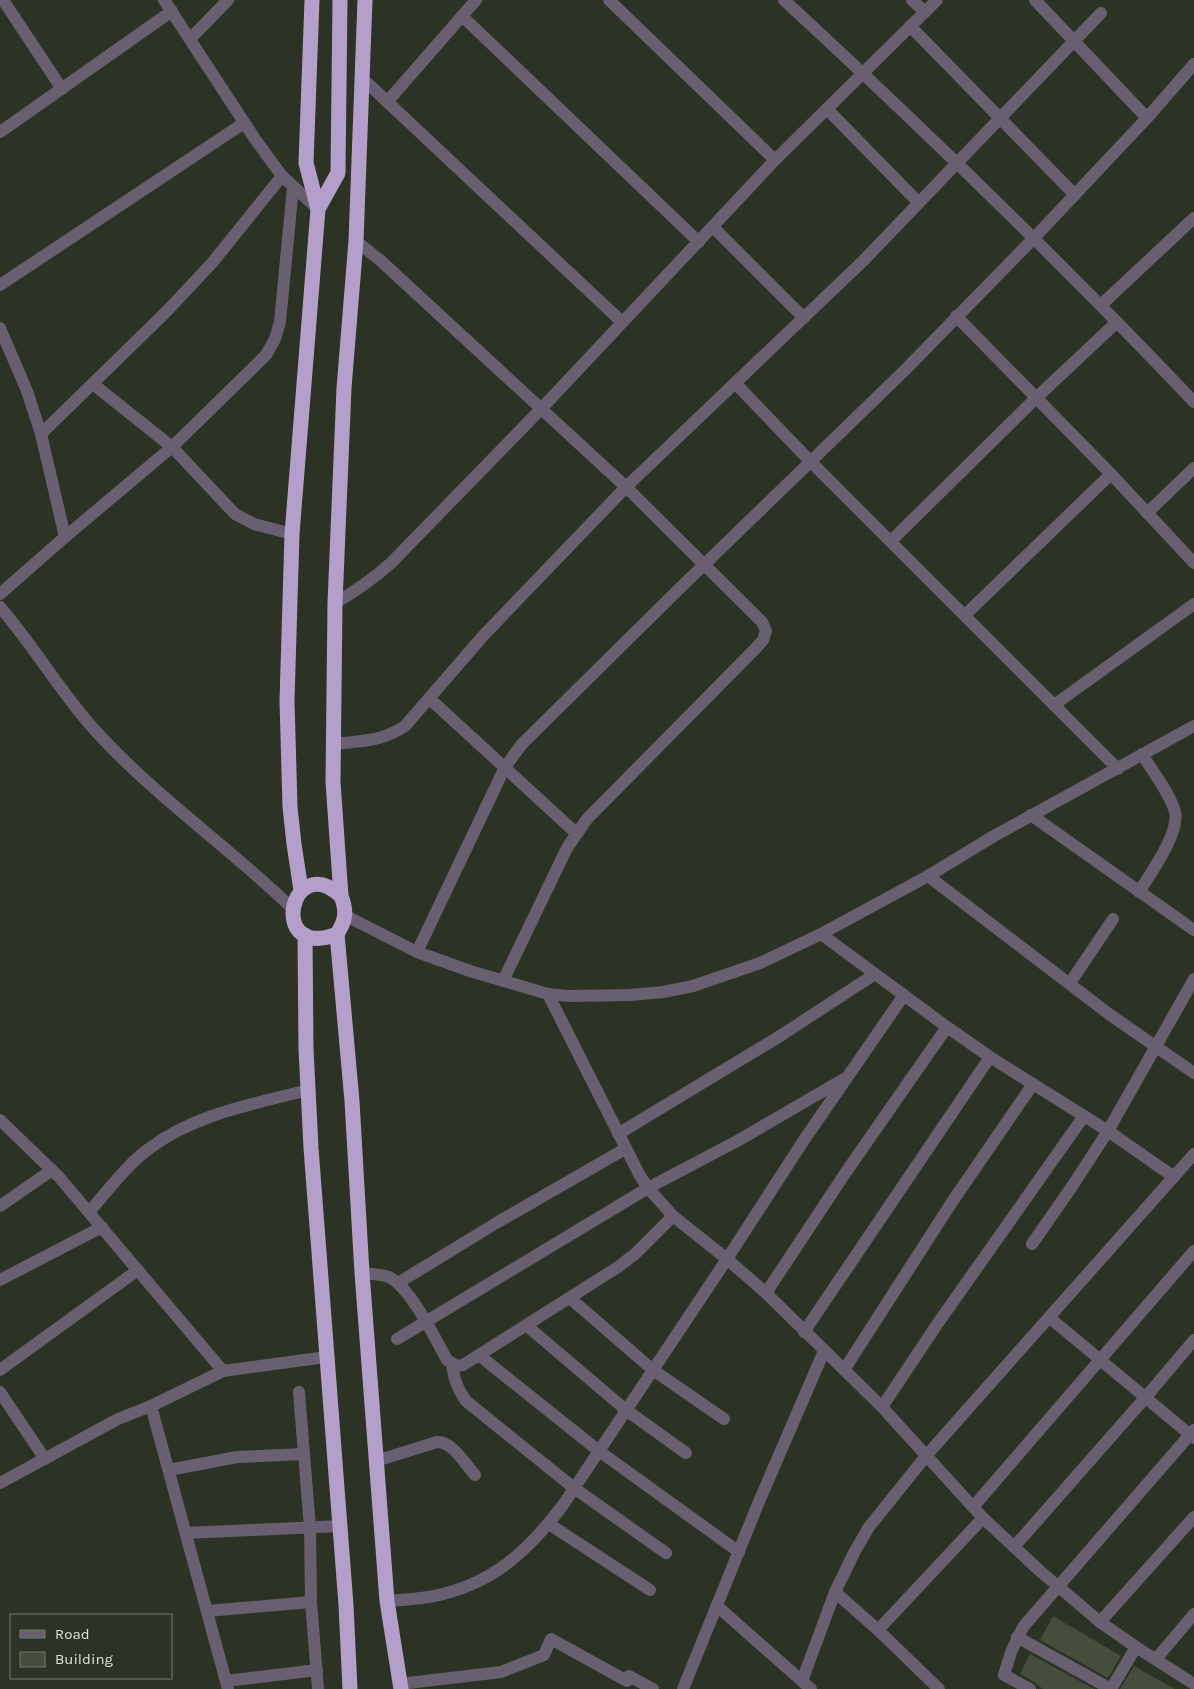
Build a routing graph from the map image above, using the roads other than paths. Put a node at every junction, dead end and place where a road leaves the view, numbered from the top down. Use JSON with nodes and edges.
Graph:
{"nodes":[{"id":1,"x":3,"y":0,"type":"edge"},
{"id":2,"x":164,"y":0,"type":"edge"},
{"id":3,"x":228,"y":0,"type":"edge"},
{"id":4,"x":312,"y":0,"type":"edge"},
{"id":5,"x":340,"y":0,"type":"edge"},
{"id":6,"x":365,"y":0,"type":"edge"},
{"id":7,"x":476,"y":0,"type":"edge"},
{"id":8,"x":609,"y":0,"type":"edge"},
{"id":9,"x":784,"y":0,"type":"edge"},
{"id":10,"x":912,"y":0,"type":"edge"},
{"id":11,"x":937,"y":0,"type":"edge"},
{"id":12,"x":1035,"y":0,"type":"edge"},
{"id":13,"x":172,"y":11,"type":"junction"},
{"id":14,"x":925,"y":12,"type":"junction"},
{"id":15,"x":1101,"y":13,"type":"dead end"},
{"id":16,"x":462,"y":16,"type":"junction"},
{"id":17,"x":910,"y":26,"type":"junction"},
{"id":18,"x":190,"y":39,"type":"junction"},
{"id":19,"x":1073,"y":40,"type":"junction"},
{"id":20,"x":1194,"y":64,"type":"edge"},
{"id":21,"x":863,"y":73,"type":"junction"},
{"id":22,"x":363,"y":79,"type":"junction"},
{"id":23,"x":62,"y":89,"type":"junction"},
{"id":24,"x":387,"y":102,"type":"junction"},
{"id":25,"x":828,"y":109,"type":"junction"},
{"id":26,"x":1000,"y":118,"type":"junction"},
{"id":27,"x":1147,"y":118,"type":"junction"},
{"id":28,"x":244,"y":122,"type":"junction"},
{"id":29,"x":0,"y":132,"type":"edge"},
{"id":30,"x":775,"y":160,"type":"junction"},
{"id":31,"x":956,"y":162,"type":"junction"},
{"id":32,"x":282,"y":176,"type":"junction"},
{"id":33,"x":294,"y":187,"type":"junction"},
{"id":34,"x":1075,"y":195,"type":"junction"},
{"id":35,"x":918,"y":202,"type":"junction"},
{"id":36,"x":318,"y":209,"type":"junction"},
{"id":37,"x":1194,"y":218,"type":"edge"},
{"id":38,"x":713,"y":227,"type":"junction"},
{"id":39,"x":1034,"y":238,"type":"junction"},
{"id":40,"x":356,"y":241,"type":"junction"},
{"id":41,"x":698,"y":242,"type":"junction"},
{"id":42,"x":0,"y":284,"type":"edge"},
{"id":43,"x":1101,"y":305,"type":"junction"},
{"id":44,"x":956,"y":316,"type":"junction"},
{"id":45,"x":804,"y":318,"type":"junction"},
{"id":46,"x":622,"y":322,"type":"junction"},
{"id":47,"x":1117,"y":322,"type":"junction"},
{"id":48,"x":0,"y":329,"type":"edge"},
{"id":49,"x":735,"y":383,"type":"junction"},
{"id":50,"x":93,"y":384,"type":"junction"},
{"id":51,"x":1036,"y":398,"type":"junction"},
{"id":52,"x":1193,"y":398,"type":"edge"},
{"id":53,"x":541,"y":409,"type":"junction"},
{"id":54,"x":41,"y":434,"type":"junction"},
{"id":55,"x":172,"y":447,"type":"junction"},
{"id":56,"x":810,"y":461,"type":"junction"},
{"id":57,"x":1194,"y":468,"type":"edge"},
{"id":58,"x":1110,"y":474,"type":"junction"},
{"id":59,"x":626,"y":487,"type":"junction"},
{"id":60,"x":1147,"y":513,"type":"junction"},
{"id":61,"x":292,"y":534,"type":"junction"},
{"id":62,"x":65,"y":537,"type":"junction"},
{"id":63,"x":891,"y":541,"type":"junction"},
{"id":64,"x":1194,"y":563,"type":"edge"},
{"id":65,"x":704,"y":564,"type":"junction"},
{"id":66,"x":0,"y":594,"type":"edge"},
{"id":67,"x":335,"y":603,"type":"junction"},
{"id":68,"x":1194,"y":604,"type":"edge"},
{"id":69,"x":0,"y":607,"type":"edge"},
{"id":70,"x":965,"y":615,"type":"junction"},
{"id":71,"x":430,"y":699,"type":"junction"},
{"id":72,"x":1054,"y":705,"type":"junction"},
{"id":73,"x":1194,"y":726,"type":"edge"},
{"id":74,"x":333,"y":744,"type":"junction"},
{"id":75,"x":1142,"y":754,"type":"junction"},
{"id":76,"x":505,"y":767,"type":"junction"},
{"id":77,"x":1118,"y":769,"type":"junction"},
{"id":78,"x":1032,"y":815,"type":"junction"},
{"id":79,"x":576,"y":833,"type":"junction"},
{"id":80,"x":928,"y":876,"type":"junction"},
{"id":81,"x":301,"y":890,"type":"junction"},
{"id":82,"x":1139,"y":892,"type":"junction"},
{"id":83,"x":340,"y":896,"type":"junction"},
{"id":84,"x":292,"y":908,"type":"junction"},
{"id":85,"x":346,"y":916,"type":"junction"},
{"id":86,"x":1113,"y":919,"type":"dead end"},
{"id":87,"x":1194,"y":930,"type":"edge"},
{"id":88,"x":337,"y":934,"type":"junction"},
{"id":89,"x":821,"y":934,"type":"junction"},
{"id":90,"x":305,"y":935,"type":"junction"},
{"id":91,"x":417,"y":952,"type":"junction"},
{"id":92,"x":876,"y":974,"type":"junction"},
{"id":93,"x":503,"y":981,"type":"junction"},
{"id":94,"x":1070,"y":983,"type":"junction"},
{"id":95,"x":1192,"y":987,"type":"edge"},
{"id":96,"x":548,"y":994,"type":"junction"},
{"id":97,"x":904,"y":995,"type":"junction"},
{"id":98,"x":947,"y":1028,"type":"junction"},
{"id":99,"x":1156,"y":1046,"type":"junction"},
{"id":100,"x":990,"y":1057,"type":"junction"},
{"id":101,"x":1194,"y":1073,"type":"edge"},
{"id":102,"x":845,"y":1078,"type":"junction"},
{"id":103,"x":1033,"y":1084,"type":"junction"},
{"id":104,"x":308,"y":1090,"type":"junction"},
{"id":105,"x":1084,"y":1116,"type":"junction"},
{"id":106,"x":0,"y":1120,"type":"edge"},
{"id":107,"x":1108,"y":1131,"type":"junction"},
{"id":108,"x":618,"y":1134,"type":"junction"},
{"id":109,"x":626,"y":1149,"type":"junction"},
{"id":110,"x":1194,"y":1154,"type":"edge"},
{"id":111,"x":52,"y":1170,"type":"junction"},
{"id":112,"x":1174,"y":1177,"type":"junction"},
{"id":113,"x":648,"y":1188,"type":"junction"},
{"id":114,"x":0,"y":1206,"type":"edge"},
{"id":115,"x":89,"y":1212,"type":"junction"},
{"id":116,"x":673,"y":1216,"type":"junction"},
{"id":117,"x":102,"y":1227,"type":"junction"},
{"id":118,"x":1032,"y":1244,"type":"dead end"},
{"id":119,"x":1194,"y":1252,"type":"edge"},
{"id":120,"x":727,"y":1259,"type":"junction"},
{"id":121,"x":138,"y":1270,"type":"junction"},
{"id":122,"x":362,"y":1273,"type":"junction"},
{"id":123,"x":0,"y":1280,"type":"edge"},
{"id":124,"x":398,"y":1283,"type":"junction"},
{"id":125,"x":766,"y":1293,"type":"junction"},
{"id":126,"x":571,"y":1299,"type":"junction"},
{"id":127,"x":1050,"y":1318,"type":"junction"},
{"id":128,"x":425,"y":1322,"type":"junction"},
{"id":129,"x":527,"y":1326,"type":"junction"},
{"id":130,"x":804,"y":1332,"type":"junction"},
{"id":131,"x":397,"y":1339,"type":"dead end"},
{"id":132,"x":1194,"y":1340,"type":"edge"},
{"id":133,"x":824,"y":1352,"type":"junction"},
{"id":134,"x":480,"y":1356,"type":"junction"},
{"id":135,"x":326,"y":1357,"type":"junction"},
{"id":136,"x":1100,"y":1359,"type":"junction"},
{"id":137,"x":452,"y":1364,"type":"junction"},
{"id":138,"x":0,"y":1370,"type":"edge"},
{"id":139,"x":653,"y":1370,"type":"junction"},
{"id":140,"x":844,"y":1370,"type":"junction"},
{"id":141,"x":223,"y":1371,"type":"junction"},
{"id":142,"x":0,"y":1392,"type":"edge"},
{"id":143,"x":299,"y":1392,"type":"dead end"},
{"id":144,"x":1146,"y":1398,"type":"junction"},
{"id":145,"x":151,"y":1406,"type":"junction"},
{"id":146,"x":882,"y":1407,"type":"junction"},
{"id":147,"x":626,"y":1410,"type":"junction"},
{"id":148,"x":724,"y":1418,"type":"dead end"},
{"id":149,"x":1193,"y":1434,"type":"edge"},
{"id":150,"x":599,"y":1451,"type":"junction"},
{"id":151,"x":686,"y":1453,"type":"dead end"},
{"id":152,"x":304,"y":1454,"type":"junction"},
{"id":153,"x":926,"y":1456,"type":"junction"},
{"id":154,"x":45,"y":1459,"type":"junction"},
{"id":155,"x":376,"y":1462,"type":"junction"},
{"id":156,"x":169,"y":1470,"type":"junction"},
{"id":157,"x":475,"y":1475,"type":"dead end"},
{"id":158,"x":0,"y":1483,"type":"edge"},
{"id":159,"x":574,"y":1488,"type":"junction"},
{"id":160,"x":973,"y":1507,"type":"junction"},
{"id":161,"x":1194,"y":1517,"type":"edge"},
{"id":162,"x":983,"y":1518,"type":"junction"},
{"id":163,"x":549,"y":1524,"type":"junction"},
{"id":164,"x":340,"y":1526,"type":"junction"},
{"id":165,"x":310,"y":1528,"type":"junction"},
{"id":166,"x":186,"y":1533,"type":"junction"},
{"id":167,"x":1014,"y":1547,"type":"junction"},
{"id":168,"x":739,"y":1552,"type":"junction"},
{"id":169,"x":666,"y":1553,"type":"dead end"},
{"id":170,"x":1057,"y":1586,"type":"junction"},
{"id":171,"x":650,"y":1590,"type":"dead end"},
{"id":172,"x":834,"y":1592,"type":"junction"},
{"id":173,"x":387,"y":1601,"type":"junction"},
{"id":174,"x":311,"y":1602,"type":"junction"},
{"id":175,"x":717,"y":1606,"type":"junction"},
{"id":176,"x":207,"y":1611,"type":"junction"},
{"id":177,"x":1194,"y":1614,"type":"edge"},
{"id":178,"x":1100,"y":1622,"type":"junction"},
{"id":179,"x":878,"y":1630,"type":"junction"},
{"id":180,"x":1017,"y":1637,"type":"junction"},
{"id":181,"x":1136,"y":1647,"type":"junction"},
{"id":182,"x":1156,"y":1659,"type":"junction"},
{"id":183,"x":317,"y":1670,"type":"junction"},
{"id":184,"x":1194,"y":1684,"type":"edge"},
{"id":185,"x":227,"y":1685,"type":"edge"},
{"id":186,"x":807,"y":1685,"type":"edge"},
{"id":187,"x":400,"y":1686,"type":"edge"},
{"id":188,"x":318,"y":1689,"type":"edge"},
{"id":189,"x":350,"y":1689,"type":"edge"},
{"id":190,"x":653,"y":1689,"type":"edge"},
{"id":191,"x":683,"y":1689,"type":"edge"},
{"id":192,"x":939,"y":1689,"type":"edge"},
{"id":193,"x":1030,"y":1689,"type":"edge"},
{"id":194,"x":1111,"y":1689,"type":"edge"}],
"edges":[{"from":1,"to":23,"type":"street"},
{"from":2,"to":13,"type":"street"},
{"from":3,"to":18,"type":"street"},
{"from":4,"to":36,"type":"highway"},
{"from":5,"to":36,"type":"highway"},
{"from":6,"to":22,"type":"highway"},
{"from":7,"to":16,"type":"street"},
{"from":8,"to":30,"type":"street"},
{"from":9,"to":21,"type":"street"},
{"from":10,"to":14,"type":"street"},
{"from":11,"to":14,"type":"street"},
{"from":12,"to":19,"type":"street"},
{"from":13,"to":18,"type":"street"},
{"from":13,"to":23,"type":"street"},
{"from":14,"to":17,"type":"street"},
{"from":15,"to":19,"type":"street"},
{"from":16,"to":24,"type":"street"},
{"from":16,"to":41,"type":"street"},
{"from":17,"to":21,"type":"street"},
{"from":17,"to":26,"type":"street"},
{"from":18,"to":28,"type":"street"},
{"from":19,"to":26,"type":"street"},
{"from":19,"to":27,"type":"street"},
{"from":20,"to":27,"type":"street"},
{"from":21,"to":25,"type":"street"},
{"from":21,"to":31,"type":"street"},
{"from":22,"to":24,"type":"street"},
{"from":22,"to":40,"type":"highway"},
{"from":23,"to":29,"type":"street"},
{"from":24,"to":46,"type":"street"},
{"from":25,"to":30,"type":"street"},
{"from":25,"to":35,"type":"street"},
{"from":26,"to":31,"type":"street"},
{"from":26,"to":34,"type":"street"},
{"from":27,"to":34,"type":"street"},
{"from":28,"to":32,"type":"street"},
{"from":28,"to":42,"type":"street"},
{"from":30,"to":38,"type":"street"},
{"from":31,"to":35,"type":"street"},
{"from":31,"to":39,"type":"street"},
{"from":32,"to":33,"type":"street"},
{"from":32,"to":50,"type":"street"},
{"from":33,"to":36,"type":"street"},
{"from":33,"to":55,"type":"street"},
{"from":34,"to":39,"type":"street"},
{"from":35,"to":45,"type":"street"},
{"from":36,"to":61,"type":"highway"},
{"from":37,"to":43,"type":"street"},
{"from":38,"to":41,"type":"street"},
{"from":38,"to":45,"type":"street"},
{"from":39,"to":43,"type":"street"},
{"from":39,"to":44,"type":"street"},
{"from":40,"to":53,"type":"street"},
{"from":40,"to":67,"type":"highway"},
{"from":41,"to":46,"type":"street"},
{"from":43,"to":47,"type":"street"},
{"from":44,"to":51,"type":"street"},
{"from":44,"to":56,"type":"street"},
{"from":45,"to":49,"type":"street"},
{"from":46,"to":53,"type":"street"},
{"from":47,"to":51,"type":"street"},
{"from":47,"to":52,"type":"street"},
{"from":48,"to":54,"type":"street"},
{"from":49,"to":56,"type":"street"},
{"from":49,"to":59,"type":"street"},
{"from":50,"to":54,"type":"street"},
{"from":50,"to":55,"type":"street"},
{"from":51,"to":58,"type":"street"},
{"from":51,"to":63,"type":"street"},
{"from":53,"to":59,"type":"street"},
{"from":53,"to":67,"type":"street"},
{"from":54,"to":62,"type":"street"},
{"from":55,"to":61,"type":"street"},
{"from":55,"to":62,"type":"street"},
{"from":56,"to":63,"type":"street"},
{"from":56,"to":65,"type":"street"},
{"from":57,"to":60,"type":"street"},
{"from":58,"to":60,"type":"street"},
{"from":58,"to":70,"type":"street"},
{"from":59,"to":65,"type":"street"},
{"from":59,"to":71,"type":"street"},
{"from":60,"to":64,"type":"street"},
{"from":61,"to":81,"type":"highway"},
{"from":62,"to":66,"type":"street"},
{"from":63,"to":70,"type":"street"},
{"from":65,"to":76,"type":"street"},
{"from":65,"to":79,"type":"street"},
{"from":67,"to":74,"type":"highway"},
{"from":68,"to":72,"type":"street"},
{"from":69,"to":84,"type":"street"},
{"from":70,"to":72,"type":"street"},
{"from":71,"to":74,"type":"street"},
{"from":71,"to":76,"type":"street"},
{"from":72,"to":77,"type":"street"},
{"from":73,"to":75,"type":"street"},
{"from":74,"to":83,"type":"highway"},
{"from":75,"to":77,"type":"street"},
{"from":75,"to":82,"type":"street"},
{"from":76,"to":79,"type":"street"},
{"from":76,"to":91,"type":"street"},
{"from":77,"to":78,"type":"street"},
{"from":78,"to":80,"type":"street"},
{"from":78,"to":82,"type":"street"},
{"from":79,"to":93,"type":"street"},
{"from":80,"to":89,"type":"street"},
{"from":80,"to":94,"type":"street"},
{"from":81,"to":83,"type":"highway"},
{"from":81,"to":84,"type":"highway"},
{"from":82,"to":87,"type":"street"},
{"from":83,"to":85,"type":"highway"},
{"from":84,"to":90,"type":"highway"},
{"from":85,"to":88,"type":"highway"},
{"from":85,"to":91,"type":"street"},
{"from":86,"to":94,"type":"street"},
{"from":88,"to":90,"type":"highway"},
{"from":88,"to":122,"type":"highway"},
{"from":89,"to":92,"type":"street"},
{"from":89,"to":96,"type":"street"},
{"from":90,"to":104,"type":"highway"},
{"from":91,"to":93,"type":"street"},
{"from":92,"to":97,"type":"street"},
{"from":92,"to":108,"type":"street"},
{"from":93,"to":96,"type":"street"},
{"from":94,"to":99,"type":"street"},
{"from":95,"to":99,"type":"street"},
{"from":96,"to":108,"type":"street"},
{"from":97,"to":98,"type":"street"},
{"from":97,"to":102,"type":"street"},
{"from":98,"to":100,"type":"street"},
{"from":98,"to":125,"type":"street"},
{"from":99,"to":101,"type":"street"},
{"from":99,"to":107,"type":"street"},
{"from":100,"to":103,"type":"street"},
{"from":100,"to":130,"type":"street"},
{"from":102,"to":113,"type":"street"},
{"from":102,"to":120,"type":"street"},
{"from":103,"to":105,"type":"street"},
{"from":103,"to":140,"type":"street"},
{"from":104,"to":115,"type":"street"},
{"from":104,"to":135,"type":"highway"},
{"from":105,"to":107,"type":"street"},
{"from":105,"to":146,"type":"street"},
{"from":106,"to":111,"type":"street"},
{"from":107,"to":112,"type":"street"},
{"from":107,"to":118,"type":"street"},
{"from":108,"to":109,"type":"street"},
{"from":109,"to":113,"type":"street"},
{"from":109,"to":124,"type":"street"},
{"from":110,"to":112,"type":"street"},
{"from":111,"to":114,"type":"street"},
{"from":111,"to":115,"type":"street"},
{"from":112,"to":127,"type":"street"},
{"from":113,"to":116,"type":"street"},
{"from":113,"to":128,"type":"street"},
{"from":115,"to":117,"type":"street"},
{"from":116,"to":120,"type":"street"},
{"from":116,"to":126,"type":"street"},
{"from":117,"to":121,"type":"street"},
{"from":117,"to":123,"type":"street"},
{"from":119,"to":136,"type":"street"},
{"from":120,"to":125,"type":"street"},
{"from":120,"to":139,"type":"street"},
{"from":121,"to":138,"type":"street"},
{"from":121,"to":141,"type":"street"},
{"from":122,"to":124,"type":"street"},
{"from":122,"to":155,"type":"highway"},
{"from":124,"to":128,"type":"street"},
{"from":125,"to":130,"type":"street"},
{"from":126,"to":129,"type":"street"},
{"from":126,"to":139,"type":"street"},
{"from":127,"to":136,"type":"street"},
{"from":127,"to":153,"type":"street"},
{"from":128,"to":131,"type":"street"},
{"from":128,"to":137,"type":"street"},
{"from":129,"to":134,"type":"street"},
{"from":129,"to":147,"type":"street"},
{"from":130,"to":133,"type":"street"},
{"from":132,"to":144,"type":"street"},
{"from":133,"to":140,"type":"street"},
{"from":133,"to":168,"type":"street"},
{"from":134,"to":137,"type":"street"},
{"from":134,"to":150,"type":"street"},
{"from":135,"to":141,"type":"street"},
{"from":135,"to":164,"type":"highway"},
{"from":136,"to":144,"type":"street"},
{"from":136,"to":160,"type":"street"},
{"from":137,"to":159,"type":"street"},
{"from":139,"to":147,"type":"street"},
{"from":139,"to":148,"type":"street"},
{"from":140,"to":146,"type":"street"},
{"from":141,"to":145,"type":"street"},
{"from":142,"to":154,"type":"street"},
{"from":143,"to":152,"type":"street"},
{"from":144,"to":149,"type":"street"},
{"from":144,"to":167,"type":"street"},
{"from":145,"to":154,"type":"street"},
{"from":145,"to":156,"type":"street"},
{"from":146,"to":153,"type":"street"},
{"from":147,"to":150,"type":"street"},
{"from":147,"to":151,"type":"street"},
{"from":149,"to":170,"type":"street"},
{"from":150,"to":159,"type":"street"},
{"from":150,"to":168,"type":"street"},
{"from":152,"to":156,"type":"street"},
{"from":152,"to":165,"type":"street"},
{"from":153,"to":160,"type":"street"},
{"from":153,"to":172,"type":"street"},
{"from":154,"to":158,"type":"street"},
{"from":155,"to":157,"type":"street"},
{"from":155,"to":173,"type":"highway"},
{"from":156,"to":166,"type":"street"},
{"from":159,"to":163,"type":"street"},
{"from":159,"to":169,"type":"street"},
{"from":160,"to":162,"type":"street"},
{"from":161,"to":178,"type":"street"},
{"from":162,"to":167,"type":"street"},
{"from":162,"to":179,"type":"street"},
{"from":163,"to":171,"type":"street"},
{"from":163,"to":173,"type":"street"},
{"from":164,"to":165,"type":"street"},
{"from":164,"to":189,"type":"highway"},
{"from":165,"to":166,"type":"street"},
{"from":165,"to":174,"type":"street"},
{"from":166,"to":176,"type":"street"},
{"from":167,"to":170,"type":"street"},
{"from":168,"to":175,"type":"street"},
{"from":170,"to":178,"type":"street"},
{"from":170,"to":180,"type":"street"},
{"from":172,"to":179,"type":"street"},
{"from":172,"to":186,"type":"street"},
{"from":173,"to":187,"type":"highway"},
{"from":174,"to":176,"type":"street"},
{"from":174,"to":183,"type":"street"},
{"from":175,"to":186,"type":"street"},
{"from":175,"to":191,"type":"street"},
{"from":176,"to":185,"type":"street"},
{"from":177,"to":182,"type":"street"},
{"from":178,"to":181,"type":"street"},
{"from":179,"to":192,"type":"street"},
{"from":180,"to":193,"type":"street"},
{"from":180,"to":194,"type":"street"},
{"from":181,"to":182,"type":"street"},
{"from":181,"to":194,"type":"street"},
{"from":182,"to":184,"type":"street"},
{"from":183,"to":185,"type":"street"},
{"from":183,"to":188,"type":"street"},
{"from":187,"to":190,"type":"street"}]}
